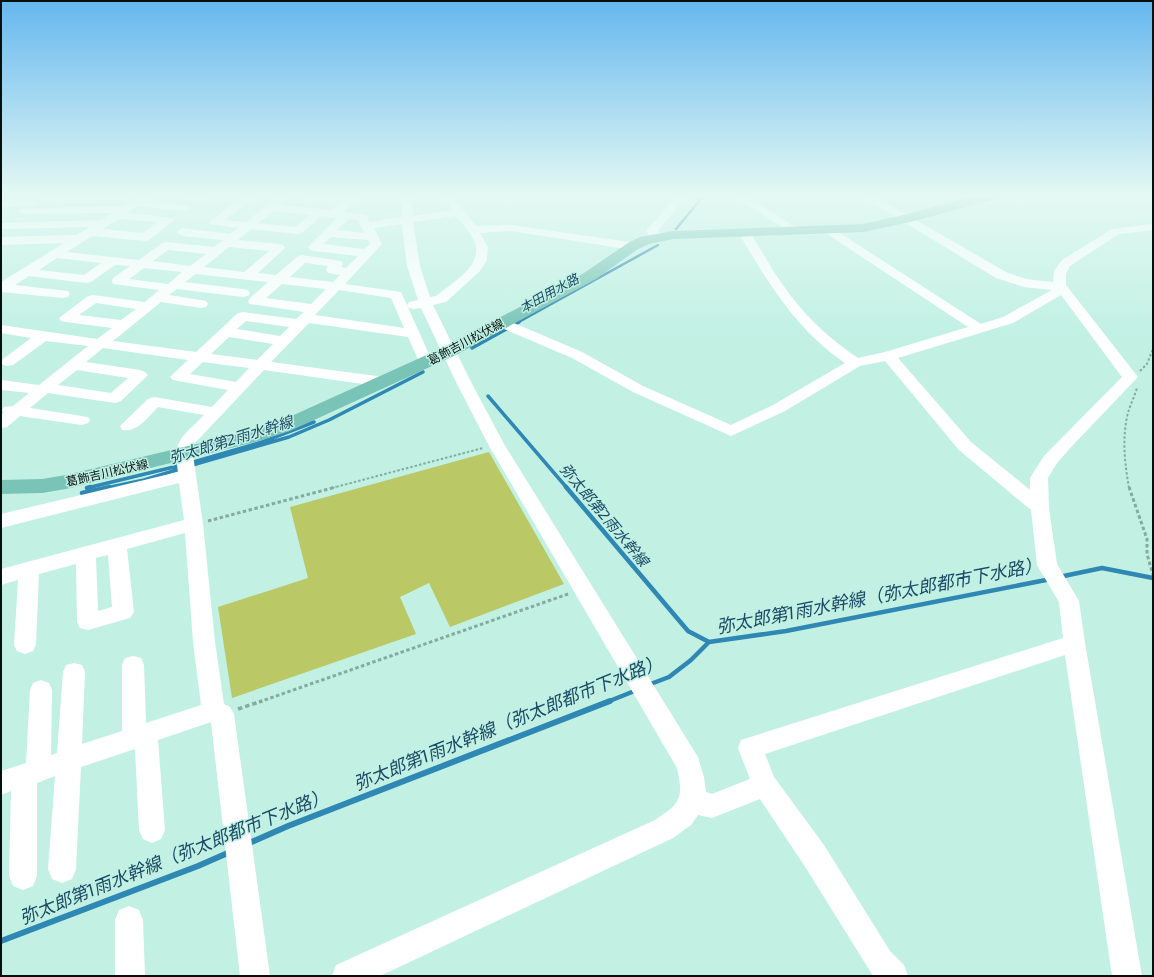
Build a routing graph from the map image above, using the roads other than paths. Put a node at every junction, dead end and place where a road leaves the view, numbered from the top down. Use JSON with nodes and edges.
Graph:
{"nodes":[{"id":1,"x":56,"y":240,"type":"edge"},
{"id":2,"x":78,"y":240,"type":"edge"},
{"id":3,"x":231,"y":240,"type":"joint"},
{"id":4,"x":321,"y":240,"type":"edge"},
{"id":5,"x":374,"y":240,"type":"edge"},
{"id":6,"x":409,"y":240,"type":"edge"},
{"id":7,"x":478,"y":240,"type":"edge"},
{"id":8,"x":590,"y":240,"type":"edge"},
{"id":9,"x":647,"y":240,"type":"edge"},
{"id":10,"x":749,"y":240,"type":"edge"},
{"id":11,"x":843,"y":240,"type":"edge"},
{"id":12,"x":941,"y":240,"type":"edge"},
{"id":13,"x":1103,"y":240,"type":"edge"},
{"id":14,"x":1,"y":241,"type":"edge"},
{"id":15,"x":633,"y":246,"type":"junction"},
{"id":16,"x":217,"y":252,"type":"junction"},
{"id":17,"x":368,"y":253,"type":"junction"},
{"id":18,"x":55,"y":254,"type":"junction"},
{"id":19,"x":112,"y":261,"type":"junction"},
{"id":20,"x":142,"y":264,"type":"junction"},
{"id":21,"x":194,"y":270,"type":"junction"},
{"id":22,"x":27,"y":272,"type":"junction"},
{"id":23,"x":350,"y":272,"type":"junction"},
{"id":24,"x":247,"y":276,"type":"junction"},
{"id":25,"x":279,"y":280,"type":"junction"},
{"id":26,"x":4,"y":284,"type":"edge"},
{"id":27,"x":173,"y":286,"type":"junction"},
{"id":28,"x":336,"y":286,"type":"junction"},
{"id":29,"x":1062,"y":288,"type":"junction"},
{"id":30,"x":243,"y":293,"type":"dead end"},
{"id":31,"x":63,"y":294,"type":"dead end"},
{"id":32,"x":159,"y":298,"type":"junction"},
{"id":33,"x":202,"y":304,"type":"dead end"},
{"id":34,"x":426,"y":304,"type":"junction"},
{"id":35,"x":148,"y":306,"type":"junction"},
{"id":36,"x":401,"y":307,"type":"junction"},
{"id":37,"x":306,"y":317,"type":"junction"},
{"id":38,"x":502,"y":323,"type":"junction"},
{"id":39,"x":125,"y":325,"type":"junction"},
{"id":40,"x":980,"y":329,"type":"junction"},
{"id":41,"x":4,"y":331,"type":"edge"},
{"id":42,"x":226,"y":332,"type":"junction"},
{"id":43,"x":413,"y":334,"type":"junction"},
{"id":44,"x":43,"y":336,"type":"junction"},
{"id":45,"x":283,"y":341,"type":"junction"},
{"id":46,"x":101,"y":344,"type":"junction"},
{"id":47,"x":448,"y":352,"type":"junction"},
{"id":48,"x":888,"y":356,"type":"junction"},
{"id":49,"x":200,"y":357,"type":"junction"},
{"id":50,"x":8,"y":362,"type":"dead end"},
{"id":51,"x":426,"y":363,"type":"junction"},
{"id":52,"x":855,"y":363,"type":"junction"},
{"id":53,"x":75,"y":365,"type":"junction"},
{"id":54,"x":260,"y":366,"type":"junction"},
{"id":55,"x":384,"y":382,"type":"junction"},
{"id":56,"x":1,"y":384,"type":"edge"},
{"id":57,"x":240,"y":387,"type":"junction"},
{"id":58,"x":43,"y":389,"type":"junction"},
{"id":59,"x":9,"y":410,"type":"edge"},
{"id":60,"x":215,"y":412,"type":"junction"},
{"id":61,"x":82,"y":420,"type":"dead end"},
{"id":62,"x":1,"y":422,"type":"edge"},
{"id":63,"x":128,"y":426,"type":"dead end"},
{"id":64,"x":184,"y":455,"type":"junction"},
{"id":65,"x":188,"y":475,"type":"junction"},
{"id":66,"x":1,"y":487,"type":"edge"},
{"id":67,"x":1040,"y":508,"type":"junction"},
{"id":68,"x":1,"y":521,"type":"edge"},
{"id":69,"x":194,"y":524,"type":"junction"},
{"id":70,"x":117,"y":545,"type":"junction"},
{"id":71,"x":86,"y":554,"type":"junction"},
{"id":72,"x":29,"y":569,"type":"junction"},
{"id":73,"x":1,"y":577,"type":"edge"},
{"id":74,"x":1074,"y":643,"type":"junction"},
{"id":75,"x":26,"y":645,"type":"dead end"},
{"id":76,"x":133,"y":665,"type":"dead end"},
{"id":77,"x":74,"y":672,"type":"dead end"},
{"id":78,"x":41,"y":690,"type":"dead end"},
{"id":79,"x":218,"y":713,"type":"junction"},
{"id":80,"x":140,"y":736,"type":"junction"},
{"id":81,"x":69,"y":760,"type":"junction"},
{"id":82,"x":21,"y":777,"type":"edge"},
{"id":83,"x":765,"y":784,"type":"junction"},
{"id":84,"x":693,"y":802,"type":"junction"},
{"id":85,"x":152,"y":830,"type":"dead end"},
{"id":86,"x":62,"y":869,"type":"dead end"},
{"id":87,"x":23,"y":876,"type":"dead end"},
{"id":88,"x":130,"y":920,"type":"dead end"},
{"id":89,"x":130,"y":976,"type":"edge"},
{"id":90,"x":255,"y":976,"type":"edge"},
{"id":91,"x":347,"y":976,"type":"edge"},
{"id":92,"x":893,"y":976,"type":"edge"},
{"id":93,"x":1127,"y":976,"type":"edge"}],
"edges":[{"from":1,"to":14,"type":"street"},
{"from":2,"to":18,"type":"street"},
{"from":3,"to":16,"type":"street"},
{"from":3,"to":24,"type":"street"},
{"from":4,"to":17,"type":"street"},
{"from":5,"to":17,"type":"street"},
{"from":6,"to":34,"type":"street"},
{"from":7,"to":34,"type":"street"},
{"from":8,"to":15,"type":"street"},
{"from":9,"to":15,"type":"main road","name":"葛飾吉川松伏線"},
{"from":10,"to":52,"type":"street"},
{"from":11,"to":40,"type":"street"},
{"from":12,"to":29,"type":"street"},
{"from":13,"to":29,"type":"street"},
{"from":15,"to":38,"type":"main road","name":"葛飾吉川松伏線"},
{"from":16,"to":20,"type":"street"},
{"from":16,"to":21,"type":"street"},
{"from":17,"to":23,"type":"street"},
{"from":18,"to":19,"type":"street"},
{"from":18,"to":22,"type":"street"},
{"from":19,"to":20,"type":"street"},
{"from":19,"to":22,"type":"street"},
{"from":20,"to":21,"type":"street"},
{"from":20,"to":27,"type":"street"},
{"from":21,"to":24,"type":"street"},
{"from":21,"to":27,"type":"street"},
{"from":22,"to":26,"type":"street"},
{"from":23,"to":25,"type":"street"},
{"from":23,"to":28,"type":"street"},
{"from":24,"to":25,"type":"street"},
{"from":25,"to":28,"type":"street"},
{"from":25,"to":37,"type":"street"},
{"from":26,"to":31,"type":"street"},
{"from":27,"to":30,"type":"street"},
{"from":27,"to":32,"type":"street"},
{"from":28,"to":36,"type":"street"},
{"from":28,"to":37,"type":"street"},
{"from":29,"to":40,"type":"street"},
{"from":29,"to":67,"type":"street"},
{"from":32,"to":33,"type":"street"},
{"from":32,"to":35,"type":"street"},
{"from":34,"to":36,"type":"street"},
{"from":34,"to":47,"type":"street"},
{"from":35,"to":39,"type":"street"},
{"from":35,"to":39,"type":"street"},
{"from":36,"to":43,"type":"street"},
{"from":37,"to":42,"type":"street"},
{"from":37,"to":43,"type":"street"},
{"from":37,"to":45,"type":"street"},
{"from":38,"to":47,"type":"main road","name":"葛飾吉川松伏線"},
{"from":38,"to":52,"type":"street"},
{"from":39,"to":46,"type":"street"},
{"from":40,"to":48,"type":"street"},
{"from":41,"to":44,"type":"street"},
{"from":42,"to":45,"type":"street"},
{"from":42,"to":49,"type":"street"},
{"from":43,"to":51,"type":"street"},
{"from":44,"to":46,"type":"street"},
{"from":44,"to":50,"type":"street"},
{"from":45,"to":54,"type":"street"},
{"from":46,"to":49,"type":"street"},
{"from":46,"to":53,"type":"street"},
{"from":47,"to":51,"type":"main road","name":"葛飾吉川松伏線"},
{"from":47,"to":84,"type":"street"},
{"from":48,"to":52,"type":"street"},
{"from":48,"to":67,"type":"street"},
{"from":49,"to":54,"type":"street"},
{"from":49,"to":57,"type":"street"},
{"from":51,"to":55,"type":"main road","name":"葛飾吉川松伏線"},
{"from":53,"to":58,"type":"street"},
{"from":53,"to":58,"type":"street"},
{"from":54,"to":55,"type":"street"},
{"from":54,"to":57,"type":"street"},
{"from":55,"to":64,"type":"main road","name":"葛飾吉川松伏線"},
{"from":56,"to":58,"type":"street"},
{"from":57,"to":60,"type":"street"},
{"from":58,"to":59,"type":"street"},
{"from":59,"to":61,"type":"street"},
{"from":59,"to":62,"type":"street"},
{"from":60,"to":63,"type":"street"},
{"from":60,"to":64,"type":"street"},
{"from":64,"to":65,"type":"street"},
{"from":64,"to":66,"type":"main road","name":"葛飾吉川松伏線"},
{"from":65,"to":68,"type":"street"},
{"from":65,"to":69,"type":"street"},
{"from":67,"to":74,"type":"street"},
{"from":69,"to":70,"type":"street"},
{"from":69,"to":79,"type":"street"},
{"from":70,"to":71,"type":"street"},
{"from":70,"to":71,"type":"street"},
{"from":71,"to":72,"type":"street"},
{"from":72,"to":73,"type":"street"},
{"from":72,"to":75,"type":"street"},
{"from":74,"to":83,"type":"street"},
{"from":74,"to":93,"type":"street"},
{"from":76,"to":80,"type":"street"},
{"from":77,"to":81,"type":"street"},
{"from":78,"to":82,"type":"street"},
{"from":79,"to":80,"type":"street"},
{"from":79,"to":90,"type":"street"},
{"from":80,"to":81,"type":"street"},
{"from":80,"to":85,"type":"street"},
{"from":81,"to":82,"type":"street"},
{"from":81,"to":86,"type":"street"},
{"from":82,"to":87,"type":"street"},
{"from":83,"to":84,"type":"street"},
{"from":83,"to":92,"type":"street"},
{"from":84,"to":91,"type":"street"},
{"from":88,"to":89,"type":"street"}]}
